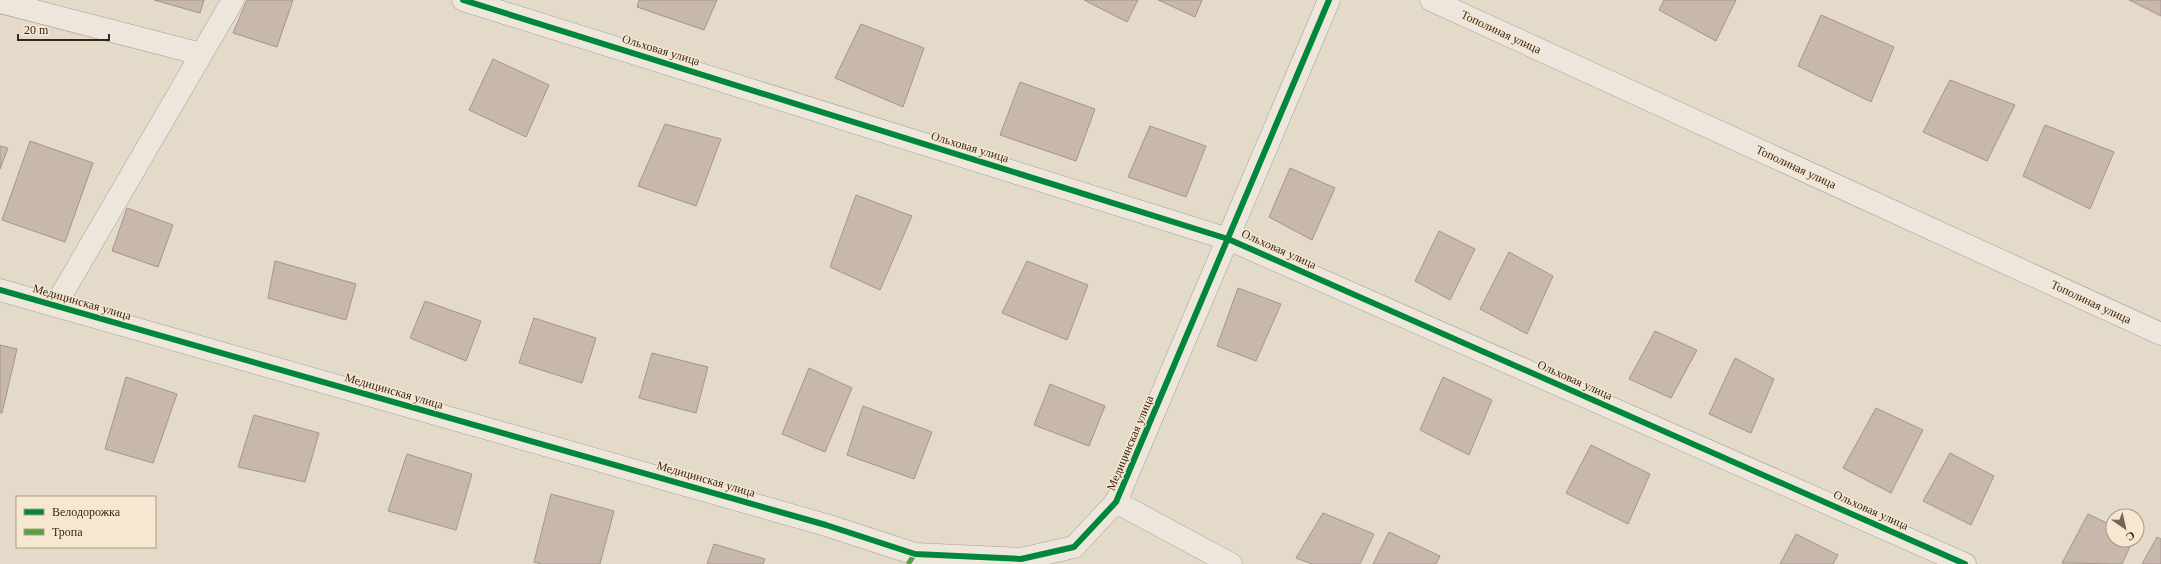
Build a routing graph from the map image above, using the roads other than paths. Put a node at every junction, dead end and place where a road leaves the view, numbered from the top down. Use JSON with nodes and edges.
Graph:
{"nodes":[{"id":1,"x":233,"y":0,"type":"edge"},
{"id":2,"x":463,"y":0,"type":"edge"},
{"id":3,"x":1329,"y":0,"type":"edge"},
{"id":4,"x":1431,"y":0,"type":"edge"},
{"id":5,"x":0,"y":2,"type":"edge"},
{"id":6,"x":201,"y":54,"type":"junction"},
{"id":7,"x":1228,"y":239,"type":"junction"},
{"id":8,"x":0,"y":290,"type":"edge"},
{"id":9,"x":55,"y":306,"type":"junction"},
{"id":10,"x":2161,"y":334,"type":"edge"},
{"id":11,"x":1116,"y":502,"type":"junction"},
{"id":12,"x":1071,"y":555,"type":"edge"},
{"id":13,"x":1231,"y":564,"type":"edge"},
{"id":14,"x":1965,"y":564,"type":"edge"}],
"edges":[{"from":1,"to":6,"type":"street"},
{"from":2,"to":7,"type":"street","name":"Ольховая улица"},
{"from":3,"to":7,"type":"street","name":"Медицинская улица"},
{"from":4,"to":10,"type":"street","name":"Тополиная улица"},
{"from":5,"to":6,"type":"street"},
{"from":6,"to":9,"type":"street"},
{"from":7,"to":11,"type":"street","name":"Медицинская улица"},
{"from":7,"to":14,"type":"street","name":"Ольховая улица"},
{"from":8,"to":9,"type":"street","name":"Медицинская улица"},
{"from":9,"to":12,"type":"street","name":"Медицинская улица"},
{"from":11,"to":12,"type":"street","name":"Медицинская улица"},
{"from":11,"to":13,"type":"street","name":"Медицинская улица"}]}
